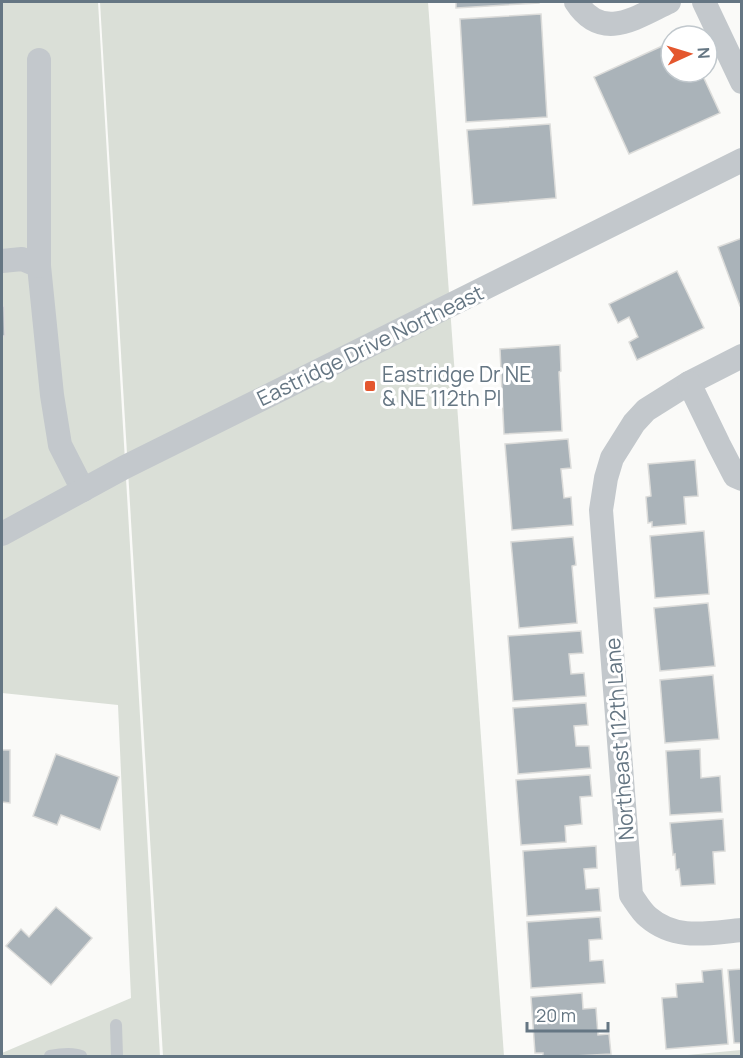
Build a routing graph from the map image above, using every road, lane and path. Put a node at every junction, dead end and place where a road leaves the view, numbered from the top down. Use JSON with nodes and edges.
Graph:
{"nodes":[{"id":1,"x":576,"y":2,"type":"edge"},
{"id":2,"x":669,"y":2,"type":"edge"},
{"id":3,"x":704,"y":2,"type":"edge"},
{"id":4,"x":39,"y":60,"type":"dead end"},
{"id":5,"x":741,"y":82,"type":"edge"},
{"id":6,"x":741,"y":160,"type":"edge"},
{"id":7,"x":2,"y":261,"type":"edge"},
{"id":8,"x":39,"y":266,"type":"junction"},
{"id":9,"x":741,"y":356,"type":"edge"},
{"id":10,"x":689,"y":383,"type":"junction"},
{"id":11,"x":741,"y":479,"type":"edge"},
{"id":12,"x":83,"y":490,"type":"junction"},
{"id":13,"x":2,"y":534,"type":"edge"},
{"id":14,"x":741,"y":930,"type":"edge"},
{"id":15,"x":116,"y":1025,"type":"dead end"},
{"id":16,"x":50,"y":1056,"type":"edge"},
{"id":17,"x":81,"y":1056,"type":"edge"},
{"id":18,"x":117,"y":1056,"type":"edge"}],
"edges":[{"from":1,"to":2,"type":"street"},
{"from":3,"to":5,"type":"street"},
{"from":4,"to":8,"type":"street"},
{"from":6,"to":12,"type":"street","name":"Eastridge Drive Northeast"},
{"from":7,"to":8,"type":"street"},
{"from":8,"to":12,"type":"street"},
{"from":9,"to":10,"type":"street","name":"Northeast 112th Lane"},
{"from":10,"to":11,"type":"street"},
{"from":10,"to":14,"type":"street","name":"Northeast 112th Lane"},
{"from":12,"to":13,"type":"street","name":"Eastridge Drive Northeast"},
{"from":15,"to":18,"type":"lane"},
{"from":16,"to":17,"type":"lane"}]}
